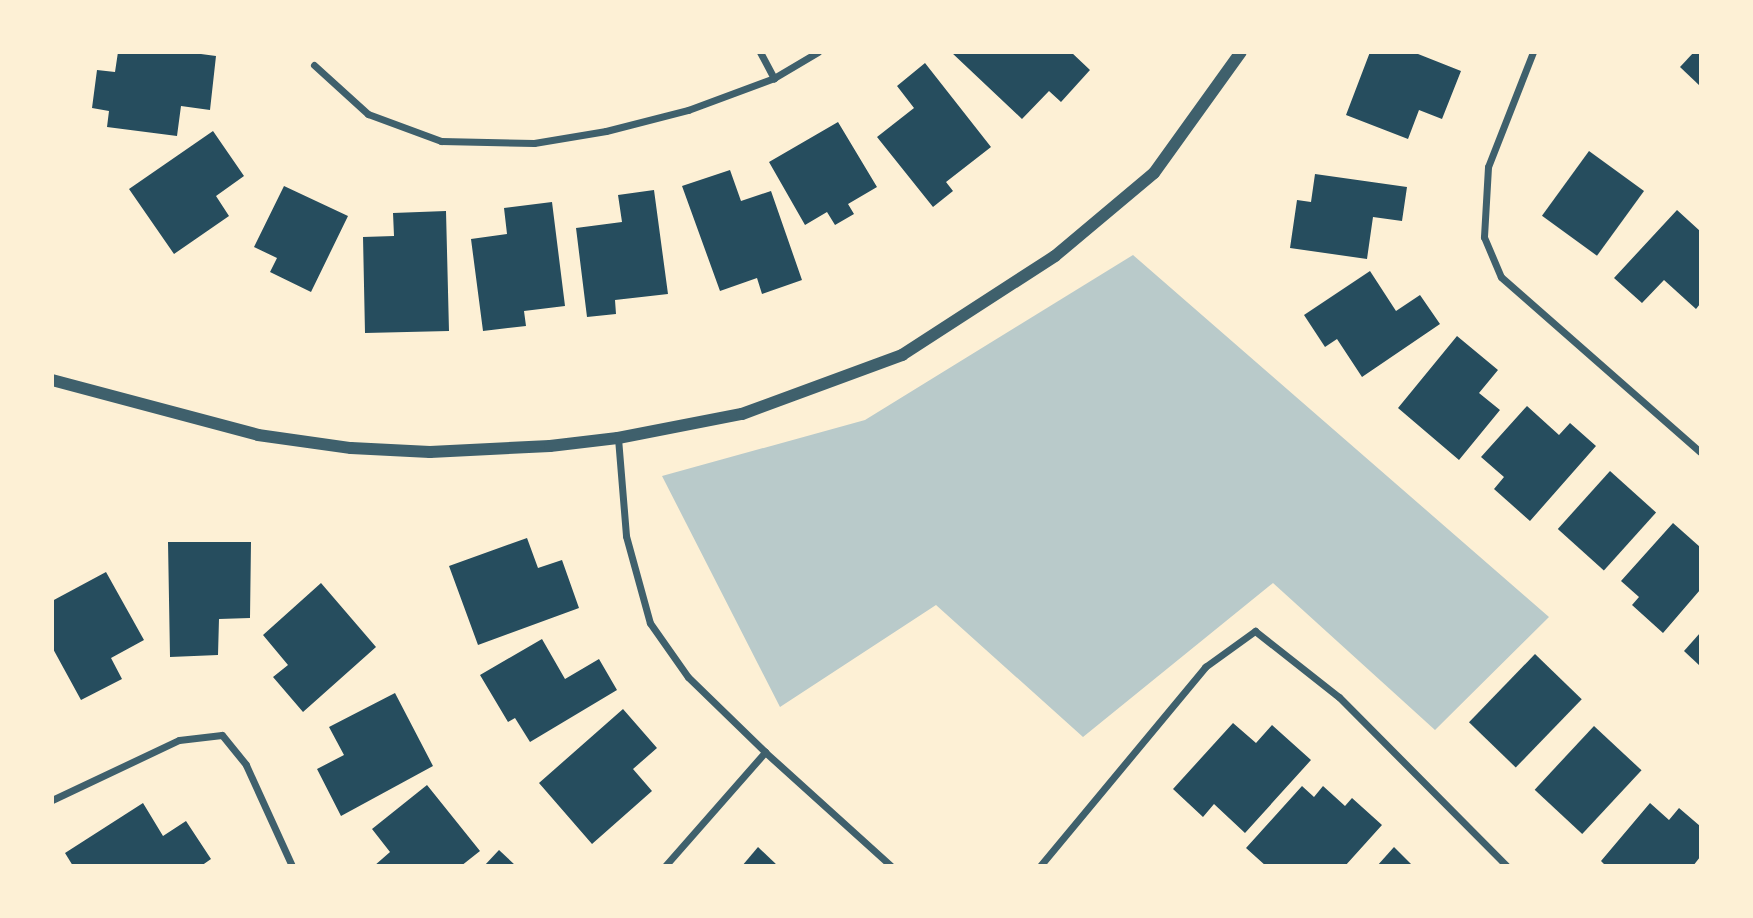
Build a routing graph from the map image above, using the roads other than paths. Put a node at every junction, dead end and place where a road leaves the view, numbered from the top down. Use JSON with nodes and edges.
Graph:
{"nodes":[{"id":1,"x":760,"y":52,"type":"edge"},
{"id":2,"x":818,"y":52,"type":"edge"},
{"id":3,"x":1533,"y":52,"type":"edge"},
{"id":4,"x":1236,"y":55,"type":"edge"},
{"id":5,"x":314,"y":65,"type":"dead end"},
{"id":6,"x":774,"y":78,"type":"junction"},
{"id":7,"x":52,"y":380,"type":"edge"},
{"id":8,"x":618,"y":438,"type":"junction"},
{"id":9,"x":1700,"y":452,"type":"edge"},
{"id":10,"x":765,"y":752,"type":"junction"},
{"id":11,"x":52,"y":800,"type":"edge"},
{"id":12,"x":292,"y":866,"type":"edge"},
{"id":13,"x":665,"y":866,"type":"edge"},
{"id":14,"x":891,"y":866,"type":"edge"},
{"id":15,"x":1040,"y":866,"type":"edge"},
{"id":16,"x":1507,"y":866,"type":"edge"}],
"edges":[{"from":1,"to":6,"type":"street"},
{"from":2,"to":6,"type":"street"},
{"from":3,"to":9,"type":"street"},
{"from":4,"to":8,"type":"street"},
{"from":5,"to":6,"type":"street"},
{"from":7,"to":8,"type":"street"},
{"from":8,"to":10,"type":"street"},
{"from":10,"to":13,"type":"street"},
{"from":10,"to":14,"type":"street"},
{"from":11,"to":12,"type":"street"},
{"from":15,"to":16,"type":"street"}]}
